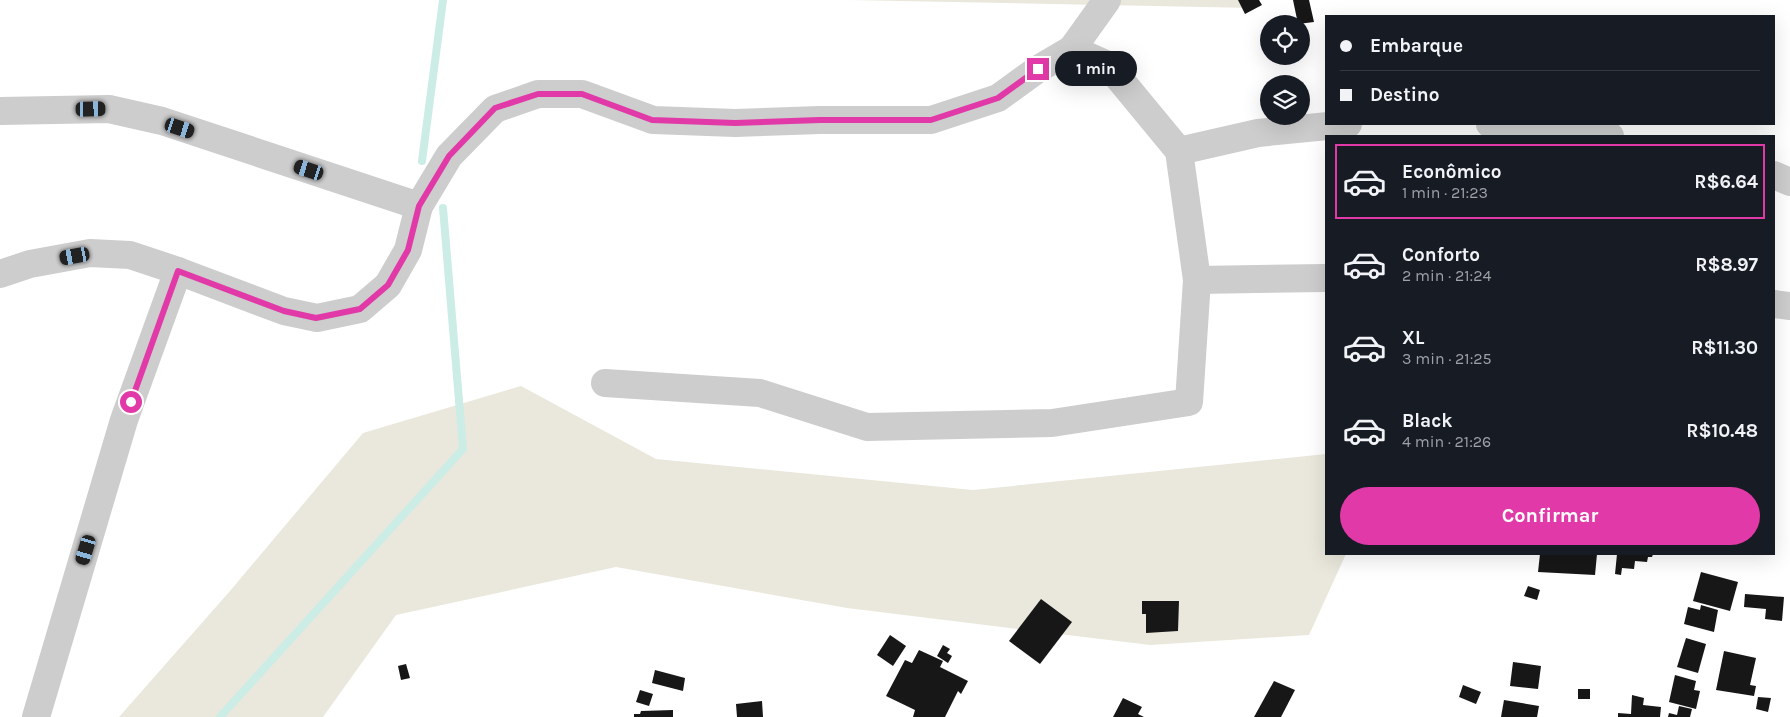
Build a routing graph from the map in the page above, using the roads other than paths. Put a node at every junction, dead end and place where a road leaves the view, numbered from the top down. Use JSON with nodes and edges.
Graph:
{"nodes":[{"id":1,"x":1107,"y":0,"type":"edge"},
{"id":2,"x":1072,"y":49,"type":"junction"},
{"id":3,"x":0,"y":111,"type":"edge"},
{"id":4,"x":1338,"y":125,"type":"edge"},
{"id":5,"x":1503,"y":125,"type":"edge"},
{"id":6,"x":1604,"y":135,"type":"edge"},
{"id":7,"x":1179,"y":151,"type":"junction"},
{"id":8,"x":1775,"y":175,"type":"edge"},
{"id":9,"x":1790,"y":182,"type":"edge"},
{"id":10,"x":419,"y":206,"type":"junction"},
{"id":11,"x":178,"y":271,"type":"junction"},
{"id":12,"x":0,"y":274,"type":"edge"},
{"id":13,"x":1325,"y":278,"type":"edge"},
{"id":14,"x":1197,"y":280,"type":"junction"},
{"id":15,"x":1775,"y":304,"type":"edge"},
{"id":16,"x":1790,"y":306,"type":"edge"},
{"id":17,"x":605,"y":383,"type":"dead end"},
{"id":18,"x":36,"y":717,"type":"edge"}],
"edges":[{"from":1,"to":2,"type":"street"},
{"from":2,"to":7,"type":"street"},
{"from":2,"to":10,"type":"street"},
{"from":3,"to":10,"type":"street"},
{"from":4,"to":7,"type":"street"},
{"from":5,"to":6,"type":"street"},
{"from":7,"to":14,"type":"street"},
{"from":8,"to":9,"type":"street"},
{"from":10,"to":11,"type":"street"},
{"from":11,"to":12,"type":"street"},
{"from":11,"to":18,"type":"street"},
{"from":13,"to":14,"type":"street"},
{"from":14,"to":17,"type":"street"},
{"from":15,"to":16,"type":"street"}]}
